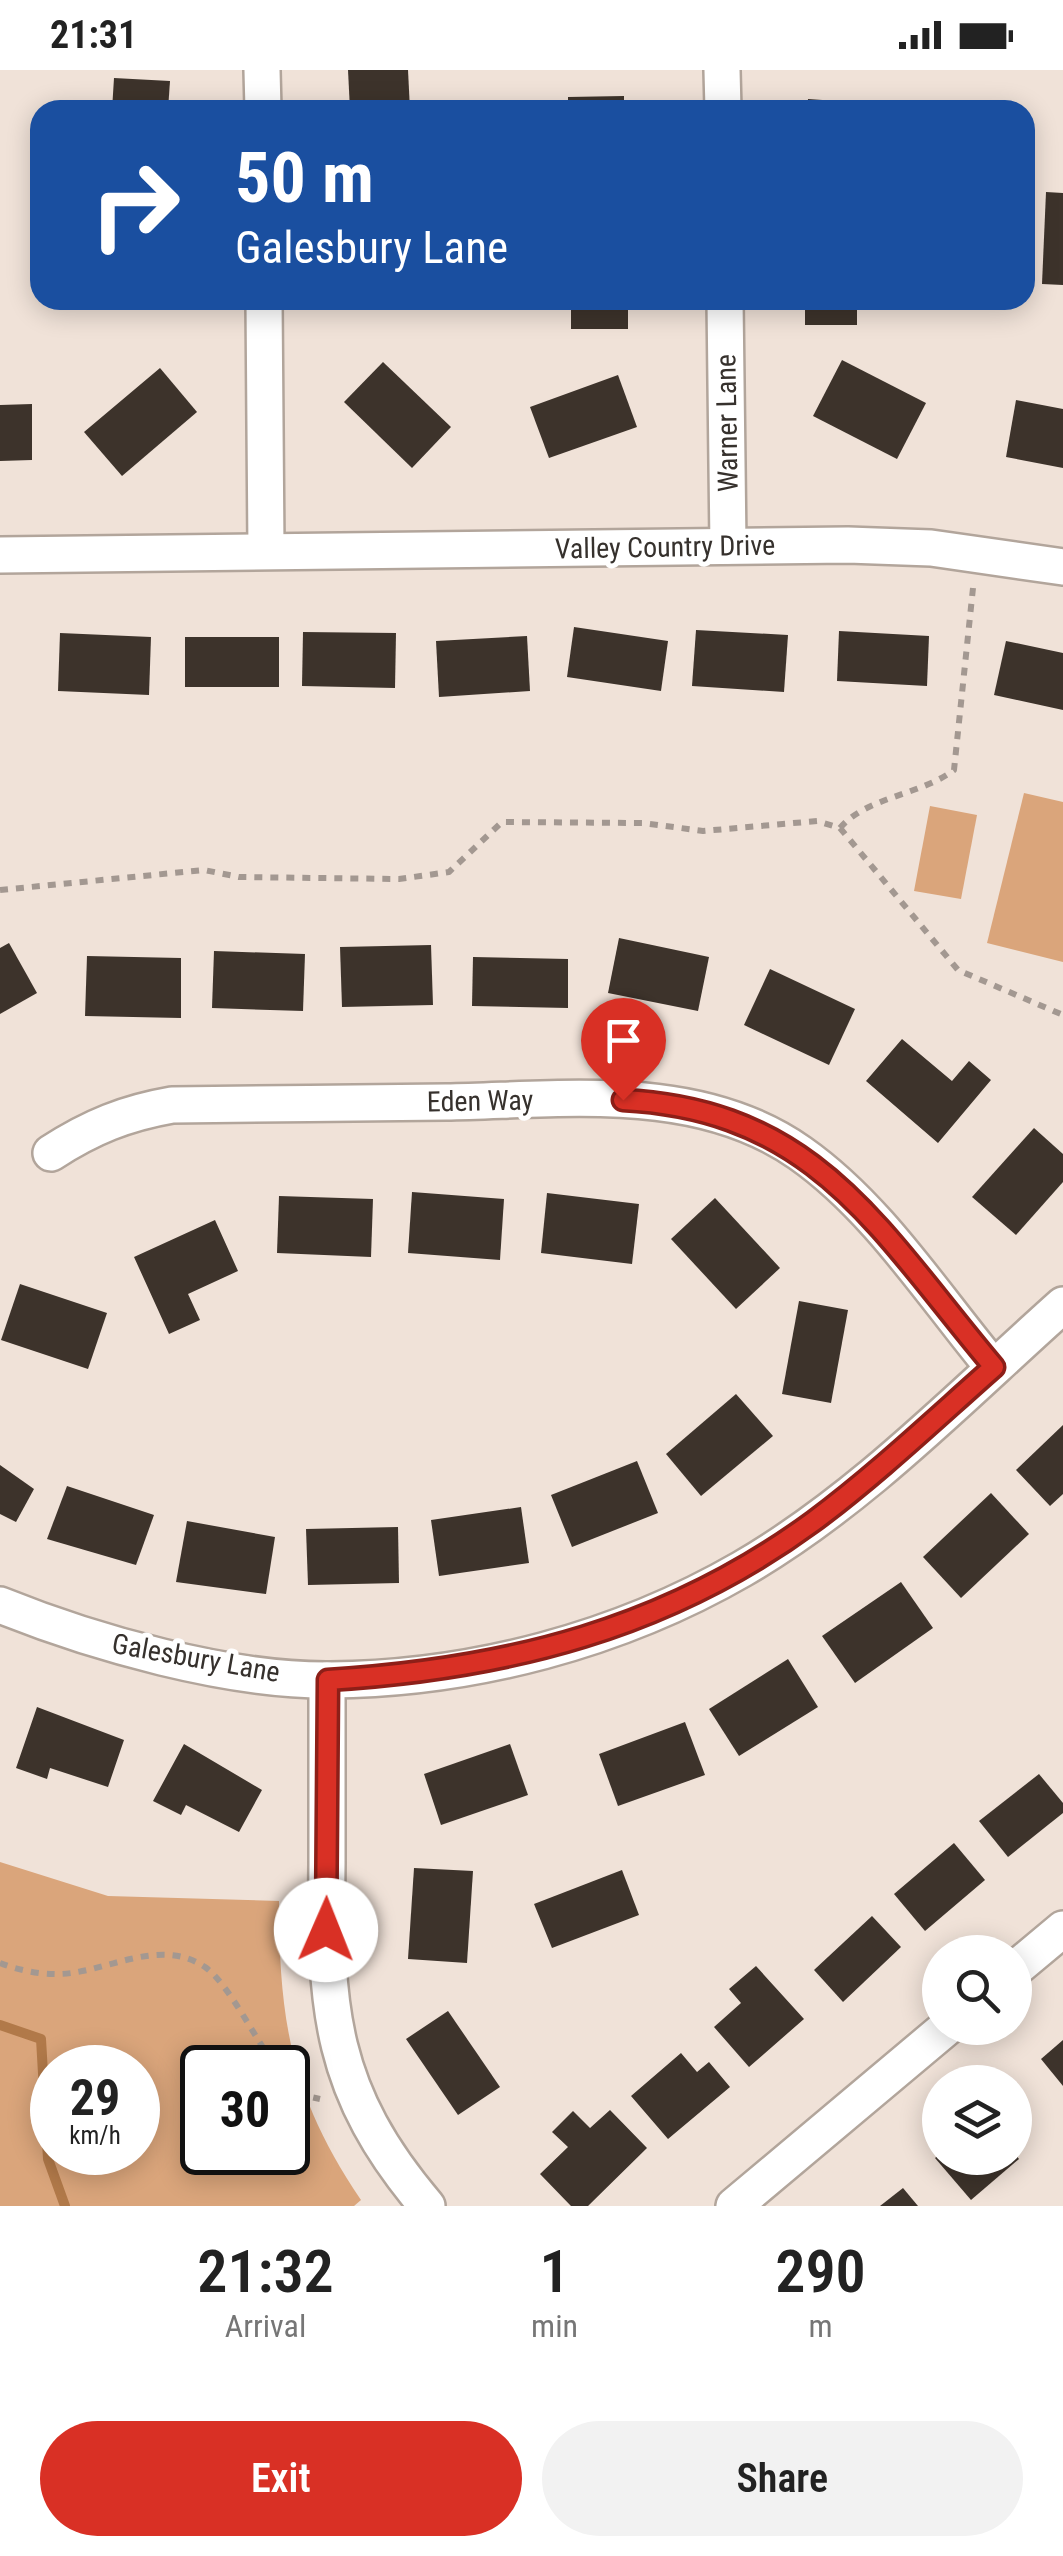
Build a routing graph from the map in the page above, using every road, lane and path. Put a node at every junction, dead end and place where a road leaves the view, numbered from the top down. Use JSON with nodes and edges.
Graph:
{"nodes":[{"id":1,"x":262,"y":70,"type":"edge"},
{"id":2,"x":722,"y":70,"type":"edge"},
{"id":3,"x":263,"y":100,"type":"edge"},
{"id":4,"x":723,"y":100,"type":"edge"},
{"id":5,"x":264,"y":310,"type":"edge"},
{"id":6,"x":725,"y":310,"type":"edge"},
{"id":7,"x":728,"y":546,"type":"junction"},
{"id":8,"x":266,"y":550,"type":"junction"},
{"id":9,"x":0,"y":555,"type":"edge"},
{"id":10,"x":1063,"y":567,"type":"edge"},
{"id":11,"x":973,"y":586,"type":"dead end"},
{"id":12,"x":840,"y":828,"type":"junction"},
{"id":13,"x":0,"y":890,"type":"edge"},
{"id":14,"x":1063,"y":1015,"type":"edge"},
{"id":15,"x":51,"y":1153,"type":"dead end"},
{"id":16,"x":1063,"y":1306,"type":"edge"},
{"id":17,"x":994,"y":1367,"type":"junction"},
{"id":18,"x":0,"y":1606,"type":"edge"},
{"id":19,"x":328,"y":1680,"type":"junction"},
{"id":20,"x":1063,"y":1928,"type":"edge"},
{"id":21,"x":1032,"y":1954,"type":"edge"},
{"id":22,"x":0,"y":1963,"type":"edge"},
{"id":23,"x":262,"y":2045,"type":"edge"},
{"id":24,"x":926,"y":2045,"type":"edge"},
{"id":25,"x":310,"y":2097,"type":"edge"},
{"id":26,"x":321,"y":2099,"type":"dead end"},
{"id":27,"x":427,"y":2206,"type":"edge"},
{"id":28,"x":734,"y":2206,"type":"edge"}],
"edges":[{"from":1,"to":3,"type":"street"},
{"from":2,"to":4,"type":"street"},
{"from":5,"to":8,"type":"street"},
{"from":6,"to":7,"type":"street","name":"Warner Lane"},
{"from":7,"to":8,"type":"street","name":"Valley Country Drive"},
{"from":7,"to":10,"type":"street","name":"Valley Country Drive"},
{"from":8,"to":9,"type":"street","name":"Valley Country Drive"},
{"from":11,"to":12,"type":"path"},
{"from":12,"to":13,"type":"path"},
{"from":12,"to":14,"type":"path"},
{"from":15,"to":17,"type":"street","name":"Eden Way"},
{"from":16,"to":17,"type":"street","name":"Galesbury Lane"},
{"from":17,"to":19,"type":"street","name":"Galesbury Lane"},
{"from":18,"to":19,"type":"street","name":"Galesbury Lane"},
{"from":19,"to":27,"type":"street"},
{"from":20,"to":21,"type":"street"},
{"from":22,"to":23,"type":"path"},
{"from":24,"to":28,"type":"street"},
{"from":25,"to":26,"type":"path"}]}
